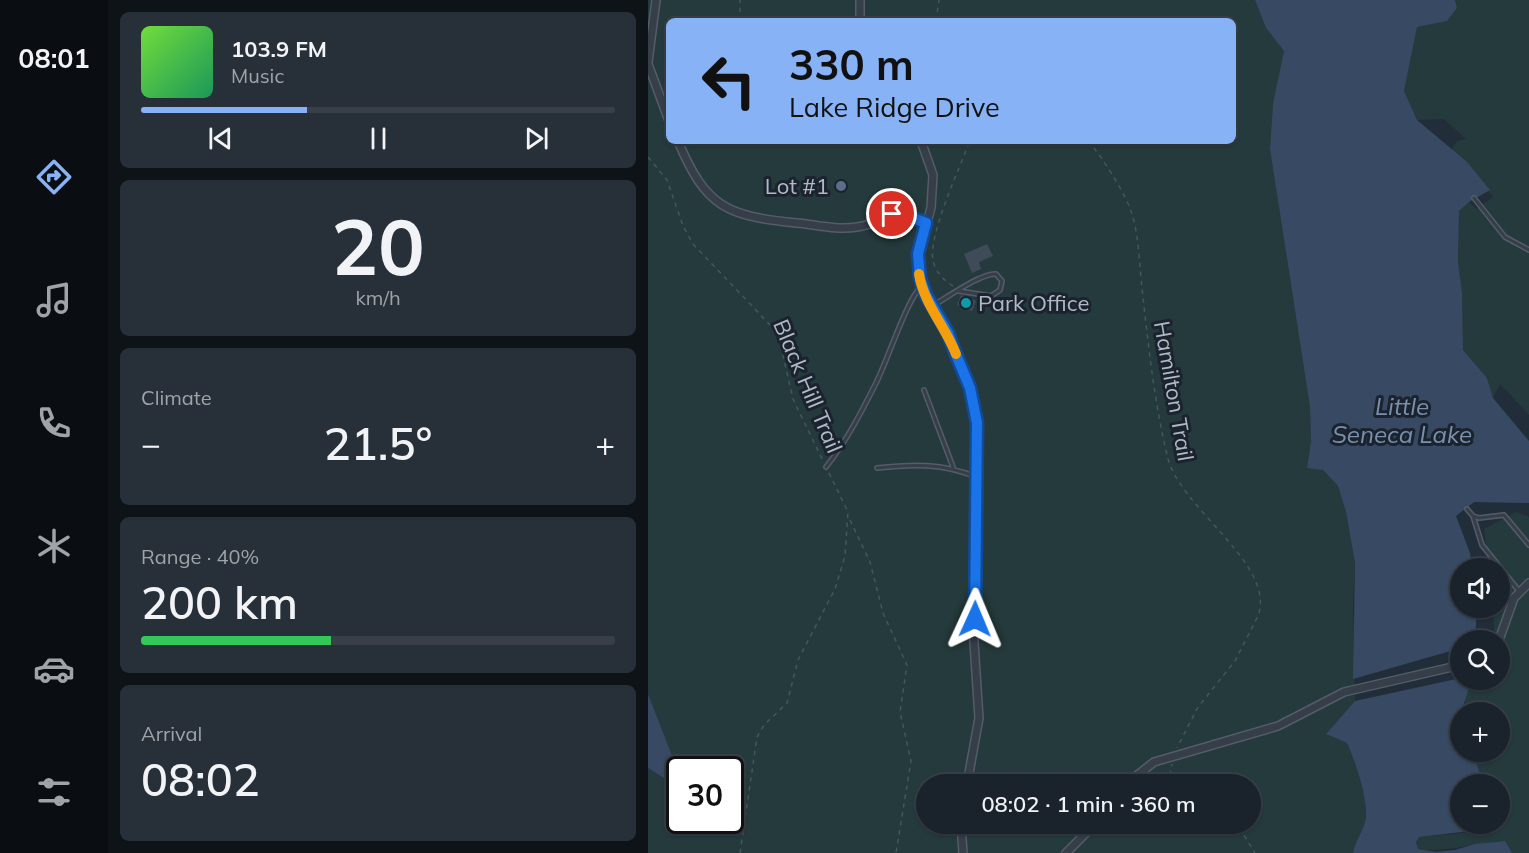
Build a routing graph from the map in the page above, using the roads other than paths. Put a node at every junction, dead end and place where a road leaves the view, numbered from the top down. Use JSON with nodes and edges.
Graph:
{"nodes":[{"id":1,"x":656,"y":0,"type":"edge"},
{"id":2,"x":860,"y":0,"type":"edge"},
{"id":3,"x":860,"y":18,"type":"edge"},
{"id":4,"x":648,"y":63,"type":"edge"},
{"id":5,"x":666,"y":113,"type":"edge"},
{"id":6,"x":679,"y":144,"type":"edge"},
{"id":7,"x":922,"y":144,"type":"edge"},
{"id":8,"x":1474,"y":198,"type":"dead end"},
{"id":9,"x":926,"y":223,"type":"junction"},
{"id":10,"x":1529,"y":250,"type":"edge"},
{"id":11,"x":922,"y":286,"type":"junction"},
{"id":12,"x":959,"y":291,"type":"junction"},
{"id":13,"x":932,"y":306,"type":"junction"},
{"id":14,"x":924,"y":390,"type":"dead end"},
{"id":15,"x":826,"y":467,"type":"road end"},
{"id":16,"x":953,"y":467,"type":"junction"},
{"id":17,"x":877,"y":468,"type":"dead end"},
{"id":18,"x":978,"y":477,"type":"junction"},
{"id":19,"x":1467,"y":509,"type":"dead end"},
{"id":20,"x":1473,"y":516,"type":"junction"},
{"id":21,"x":1529,"y":544,"type":"edge"},
{"id":22,"x":1525,"y":588,"type":"edge"},
{"id":23,"x":1502,"y":630,"type":"edge"},
{"id":24,"x":1450,"y":668,"type":"edge"},
{"id":25,"x":969,"y":774,"type":"edge"},
{"id":26,"x":1139,"y":774,"type":"edge"},
{"id":27,"x":962,"y":834,"type":"edge"},
{"id":28,"x":1085,"y":834,"type":"edge"},
{"id":29,"x":963,"y":853,"type":"edge"},
{"id":30,"x":1066,"y":853,"type":"edge"}],
"edges":[{"from":1,"to":4,"type":"street"},
{"from":2,"to":3,"type":"street"},
{"from":4,"to":5,"type":"street"},
{"from":6,"to":9,"type":"street"},
{"from":7,"to":9,"type":"street"},
{"from":8,"to":10,"type":"lane"},
{"from":9,"to":11,"type":"street"},
{"from":11,"to":13,"type":"street"},
{"from":11,"to":15,"type":"lane"},
{"from":12,"to":12,"type":"lane"},
{"from":12,"to":13,"type":"lane"},
{"from":13,"to":18,"type":"street"},
{"from":14,"to":16,"type":"lane"},
{"from":16,"to":17,"type":"lane"},
{"from":16,"to":18,"type":"lane"},
{"from":18,"to":25,"type":"street"},
{"from":19,"to":20,"type":"lane"},
{"from":20,"to":21,"type":"lane"},
{"from":20,"to":22,"type":"lane"},
{"from":22,"to":23,"type":"street"},
{"from":24,"to":26,"type":"street"},
{"from":27,"to":29,"type":"street"},
{"from":28,"to":30,"type":"street"}]}
